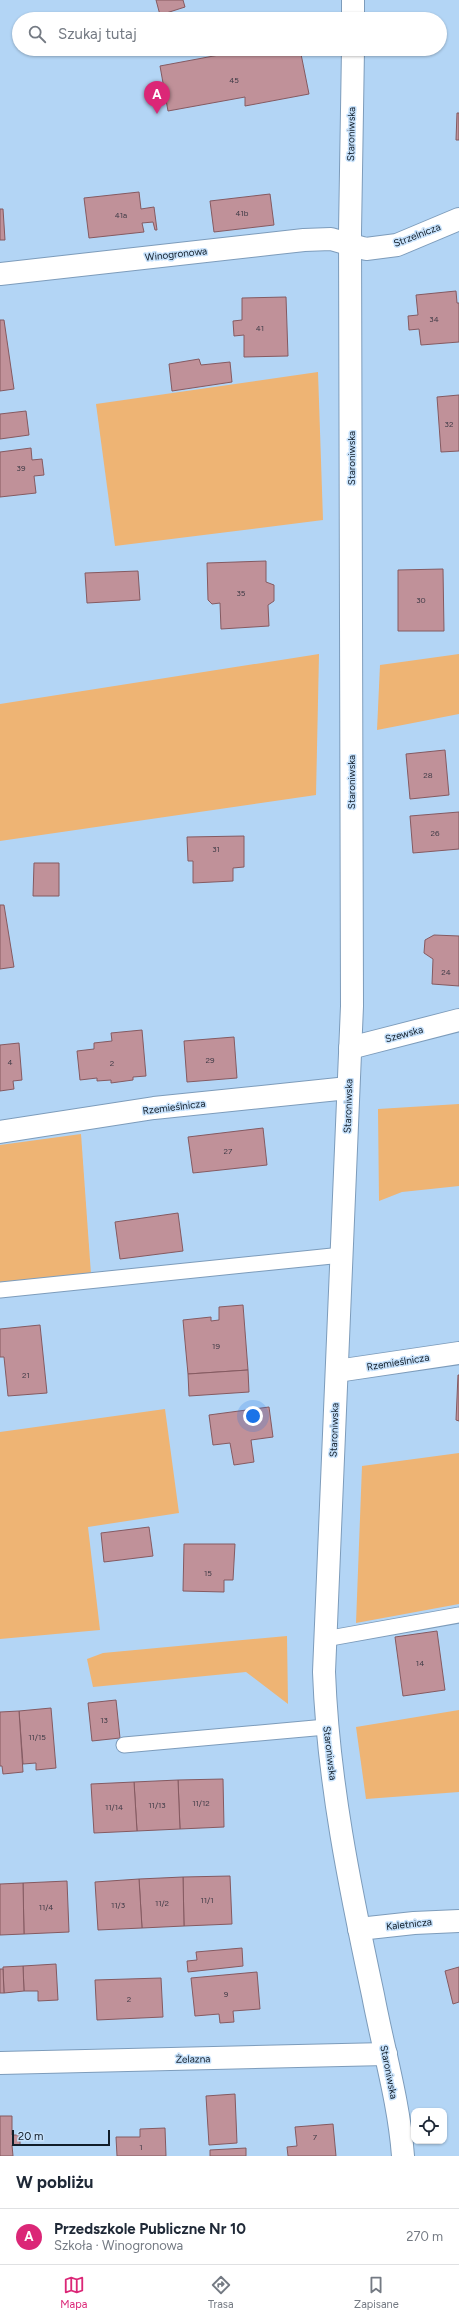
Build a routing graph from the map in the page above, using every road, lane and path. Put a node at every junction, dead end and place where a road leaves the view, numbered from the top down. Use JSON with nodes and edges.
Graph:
{"nodes":[{"id":1,"x":353,"y":0,"type":"edge"},
{"id":2,"x":353,"y":12,"type":"edge"},
{"id":3,"x":353,"y":56,"type":"edge"},
{"id":4,"x":459,"y":219,"type":"edge"},
{"id":5,"x":350,"y":246,"type":"junction"},
{"id":6,"x":0,"y":274,"type":"edge"},
{"id":7,"x":459,"y":1020,"type":"edge"},
{"id":8,"x":350,"y":1048,"type":"junction"},
{"id":9,"x":348,"y":1088,"type":"junction"},
{"id":10,"x":0,"y":1132,"type":"edge"},
{"id":11,"x":342,"y":1255,"type":"junction"},
{"id":12,"x":0,"y":1290,"type":"edge"},
{"id":13,"x":459,"y":1352,"type":"edge"},
{"id":14,"x":337,"y":1371,"type":"junction"},
{"id":15,"x":459,"y":1615,"type":"edge"},
{"id":16,"x":325,"y":1639,"type":"junction"},
{"id":17,"x":326,"y":1727,"type":"junction"},
{"id":18,"x":124,"y":1744,"type":"dead end"},
{"id":19,"x":459,"y":1921,"type":"edge"},
{"id":20,"x":359,"y":1929,"type":"junction"},
{"id":21,"x":386,"y":2054,"type":"junction"},
{"id":22,"x":0,"y":2062,"type":"edge"},
{"id":23,"x":403,"y":2156,"type":"edge"}],
"edges":[{"from":1,"to":2,"type":"street"},
{"from":3,"to":5,"type":"street","name":"Staroniwska"},
{"from":4,"to":5,"type":"street","name":"Strzelnicza"},
{"from":5,"to":6,"type":"street","name":"Winogronowa"},
{"from":5,"to":8,"type":"street","name":"Staroniwska"},
{"from":7,"to":8,"type":"street","name":"Szewska"},
{"from":8,"to":9,"type":"street","name":"Staroniwska"},
{"from":9,"to":10,"type":"street","name":"Rzemieślnicza"},
{"from":9,"to":11,"type":"street","name":"Staroniwska"},
{"from":11,"to":12,"type":"lane"},
{"from":11,"to":14,"type":"street","name":"Staroniwska"},
{"from":13,"to":14,"type":"street","name":"Rzemieślnicza"},
{"from":14,"to":16,"type":"street","name":"Staroniwska"},
{"from":15,"to":16,"type":"lane"},
{"from":16,"to":17,"type":"street","name":"Staroniwska"},
{"from":17,"to":18,"type":"lane"},
{"from":17,"to":20,"type":"street","name":"Staroniwska"},
{"from":19,"to":20,"type":"street","name":"Kaletnicza"},
{"from":20,"to":21,"type":"street","name":"Staroniwska"},
{"from":21,"to":22,"type":"street","name":"Żelazna"},
{"from":21,"to":23,"type":"street","name":"Staroniwska"}]}
